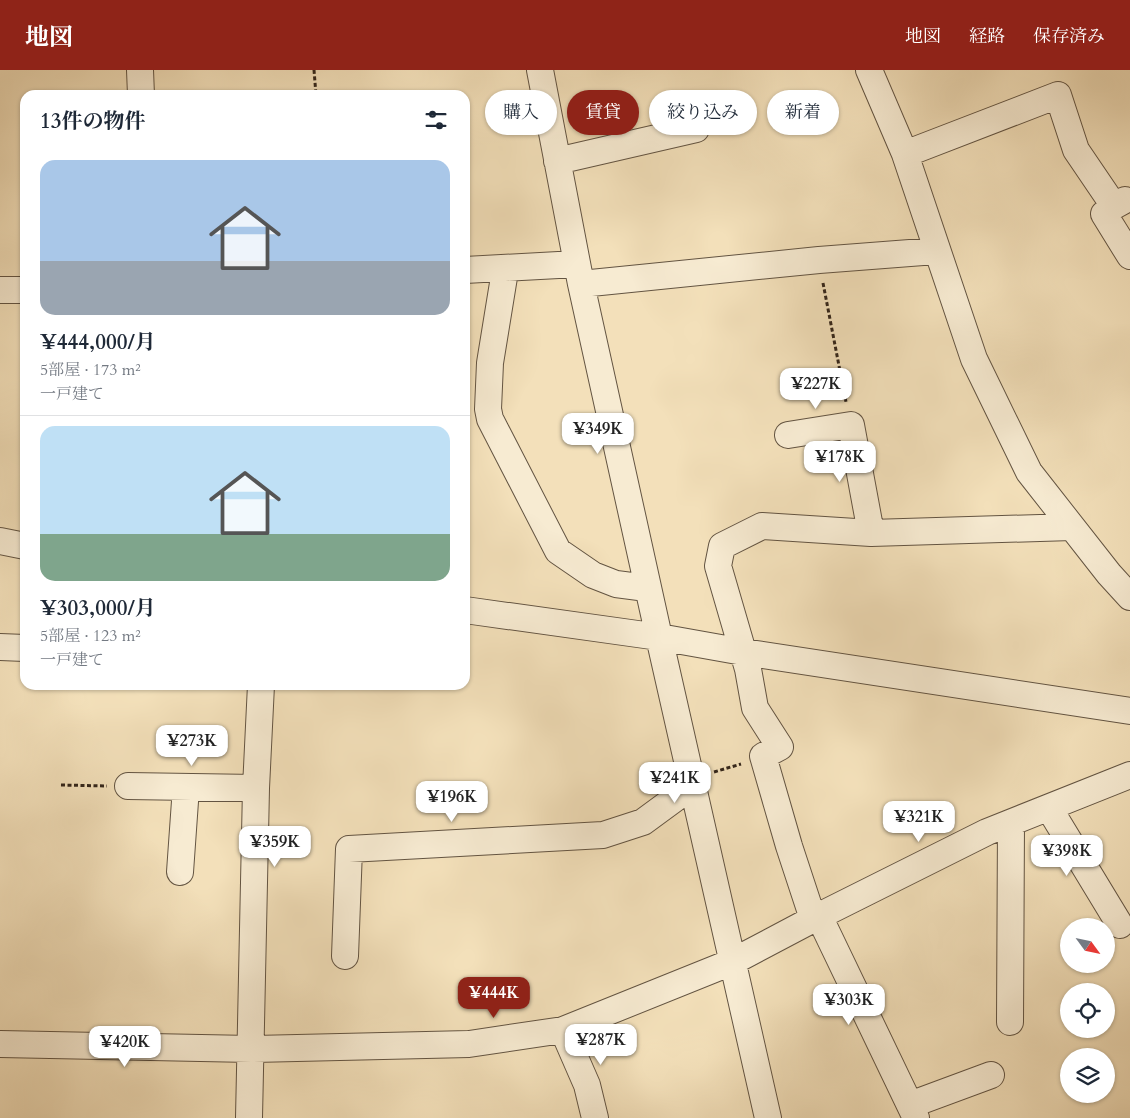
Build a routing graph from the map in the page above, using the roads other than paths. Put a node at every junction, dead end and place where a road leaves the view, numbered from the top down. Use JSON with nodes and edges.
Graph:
{"nodes":[{"id":1,"x":140,"y":70,"type":"edge"},
{"id":2,"x":540,"y":70,"type":"edge"},
{"id":3,"x":868,"y":70,"type":"edge"},
{"id":4,"x":141,"y":90,"type":"edge"},
{"id":5,"x":670,"y":135,"type":"edge"},
{"id":6,"x":904,"y":154,"type":"junction"},
{"id":7,"x":557,"y":161,"type":"junction"},
{"id":8,"x":1122,"y":202,"type":"edge"},
{"id":9,"x":936,"y":251,"type":"junction"},
{"id":10,"x":1130,"y":256,"type":"edge"},
{"id":11,"x":502,"y":268,"type":"junction"},
{"id":12,"x":470,"y":270,"type":"edge"},
{"id":13,"x":579,"y":274,"type":"junction"},
{"id":14,"x":0,"y":290,"type":"edge"},
{"id":15,"x":20,"y":290,"type":"edge"},
{"id":16,"x":788,"y":435,"type":"dead end"},
{"id":17,"x":1072,"y":527,"type":"junction"},
{"id":18,"x":871,"y":533,"type":"junction"},
{"id":19,"x":0,"y":541,"type":"edge"},
{"id":20,"x":20,"y":545,"type":"edge"},
{"id":21,"x":647,"y":585,"type":"junction"},
{"id":22,"x":1130,"y":597,"type":"edge"},
{"id":23,"x":470,"y":611,"type":"edge"},
{"id":24,"x":659,"y":637,"type":"junction"},
{"id":25,"x":0,"y":647,"type":"edge"},
{"id":26,"x":20,"y":648,"type":"edge"},
{"id":27,"x":743,"y":652,"type":"junction"},
{"id":28,"x":261,"y":690,"type":"edge"},
{"id":29,"x":1130,"y":711,"type":"edge"},
{"id":30,"x":1130,"y":776,"type":"edge"},
{"id":31,"x":692,"y":783,"type":"junction"},
{"id":32,"x":128,"y":786,"type":"road end"},
{"id":33,"x":186,"y":787,"type":"junction"},
{"id":34,"x":256,"y":788,"type":"junction"},
{"id":35,"x":1050,"y":808,"type":"junction"},
{"id":36,"x":1011,"y":823,"type":"junction"},
{"id":37,"x":180,"y":872,"type":"dead end"},
{"id":38,"x":816,"y":918,"type":"junction"},
{"id":39,"x":1120,"y":925,"type":"dead end"},
{"id":40,"x":345,"y":956,"type":"dead end"},
{"id":41,"x":732,"y":962,"type":"junction"},
{"id":42,"x":1010,"y":1022,"type":"dead end"},
{"id":43,"x":563,"y":1030,"type":"junction"},
{"id":44,"x":0,"y":1044,"type":"edge"},
{"id":45,"x":251,"y":1049,"type":"junction"},
{"id":46,"x":991,"y":1075,"type":"dead end"},
{"id":47,"x":913,"y":1112,"type":"edge"},
{"id":48,"x":249,"y":1118,"type":"edge"},
{"id":49,"x":595,"y":1118,"type":"edge"},
{"id":50,"x":768,"y":1118,"type":"edge"}],
"edges":[{"from":1,"to":4,"type":"street"},
{"from":2,"to":7,"type":"street"},
{"from":3,"to":6,"type":"street"},
{"from":5,"to":7,"type":"street"},
{"from":6,"to":8,"type":"street"},
{"from":6,"to":9,"type":"street"},
{"from":7,"to":13,"type":"street"},
{"from":8,"to":10,"type":"street"},
{"from":9,"to":13,"type":"street"},
{"from":9,"to":17,"type":"street"},
{"from":11,"to":12,"type":"street"},
{"from":11,"to":13,"type":"street"},
{"from":11,"to":21,"type":"street"},
{"from":13,"to":21,"type":"street"},
{"from":14,"to":15,"type":"street"},
{"from":16,"to":18,"type":"street"},
{"from":17,"to":18,"type":"street"},
{"from":17,"to":22,"type":"street"},
{"from":18,"to":27,"type":"street"},
{"from":19,"to":20,"type":"street"},
{"from":21,"to":24,"type":"street"},
{"from":23,"to":24,"type":"street"},
{"from":24,"to":27,"type":"street"},
{"from":24,"to":31,"type":"street"},
{"from":25,"to":26,"type":"street"},
{"from":27,"to":29,"type":"street"},
{"from":27,"to":38,"type":"street"},
{"from":28,"to":34,"type":"street"},
{"from":30,"to":35,"type":"street"},
{"from":31,"to":40,"type":"street"},
{"from":31,"to":41,"type":"street"},
{"from":32,"to":33,"type":"street"},
{"from":33,"to":34,"type":"street"},
{"from":33,"to":37,"type":"street"},
{"from":34,"to":45,"type":"street"},
{"from":35,"to":36,"type":"street"},
{"from":35,"to":39,"type":"street"},
{"from":36,"to":38,"type":"street"},
{"from":36,"to":42,"type":"street"},
{"from":38,"to":41,"type":"street"},
{"from":38,"to":47,"type":"street"},
{"from":41,"to":43,"type":"street"},
{"from":41,"to":50,"type":"street"},
{"from":43,"to":45,"type":"street"},
{"from":43,"to":49,"type":"street"},
{"from":44,"to":45,"type":"street"},
{"from":45,"to":48,"type":"street"},
{"from":46,"to":47,"type":"street"}]}
